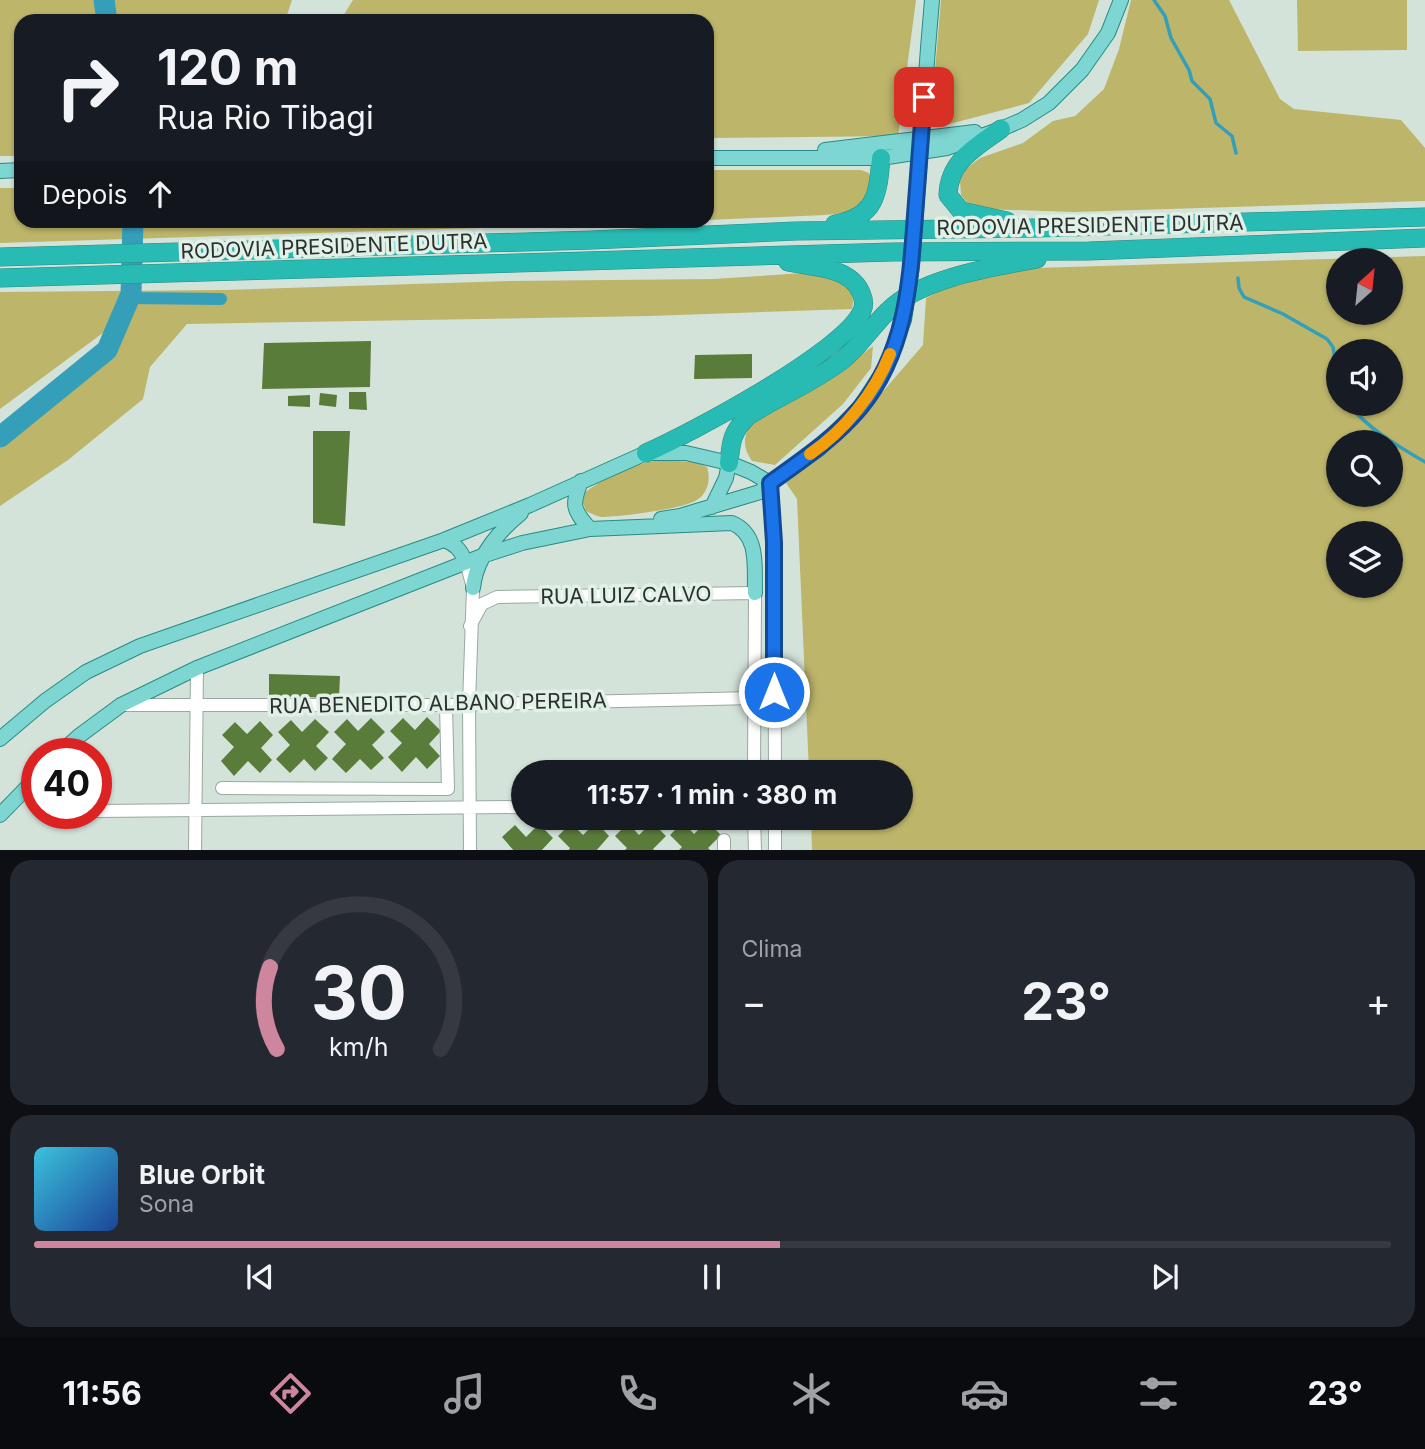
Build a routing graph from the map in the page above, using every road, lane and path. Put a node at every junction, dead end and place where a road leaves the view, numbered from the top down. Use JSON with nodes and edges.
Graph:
{"nodes":[{"id":1,"x":933,"y":0,"type":"edge"},
{"id":2,"x":1121,"y":0,"type":"edge"},
{"id":3,"x":1001,"y":129,"type":"junction"},
{"id":4,"x":901,"y":141,"type":"junction"},
{"id":5,"x":764,"y":157,"type":"junction"},
{"id":6,"x":714,"y":158,"type":"edge"},
{"id":7,"x":881,"y":158,"type":"junction"},
{"id":8,"x":1425,"y":217,"type":"edge"},
{"id":9,"x":1037,"y":228,"type":"junction"},
{"id":10,"x":796,"y":231,"type":"junction"},
{"id":11,"x":1425,"y":238,"type":"edge"},
{"id":12,"x":1089,"y":251,"type":"junction"},
{"id":13,"x":760,"y":256,"type":"junction"},
{"id":14,"x":0,"y":257,"type":"edge"},
{"id":15,"x":0,"y":278,"type":"edge"},
{"id":16,"x":646,"y":453,"type":"junction"},
{"id":17,"x":729,"y":463,"type":"junction"},
{"id":18,"x":581,"y":481,"type":"junction"},
{"id":19,"x":770,"y":483,"type":"junction"},
{"id":20,"x":530,"y":505,"type":"junction"},
{"id":21,"x":712,"y":507,"type":"junction"},
{"id":22,"x":614,"y":527,"type":"junction"},
{"id":23,"x":590,"y":529,"type":"junction"},
{"id":24,"x":444,"y":540,"type":"junction"},
{"id":25,"x":498,"y":550,"type":"junction"},
{"id":26,"x":482,"y":556,"type":"junction"},
{"id":27,"x":466,"y":562,"type":"junction"},
{"id":28,"x":473,"y":588,"type":"junction"},
{"id":29,"x":755,"y":593,"type":"junction"},
{"id":30,"x":470,"y":626,"type":"junction"},
{"id":31,"x":197,"y":668,"type":"junction"},
{"id":32,"x":755,"y":698,"type":"junction"},
{"id":33,"x":469,"y":704,"type":"junction"},
{"id":34,"x":121,"y":705,"type":"junction"},
{"id":35,"x":446,"y":705,"type":"junction"},
{"id":36,"x":195,"y":706,"type":"junction"},
{"id":37,"x":77,"y":738,"type":"edge"},
{"id":38,"x":0,"y":739,"type":"edge"},
{"id":39,"x":754,"y":760,"type":"edge"},
{"id":40,"x":775,"y":760,"type":"edge"},
{"id":41,"x":222,"y":788,"type":"dead end"},
{"id":42,"x":21,"y":793,"type":"edge"},
{"id":43,"x":470,"y":807,"type":"junction"},
{"id":44,"x":511,"y":807,"type":"edge"},
{"id":45,"x":195,"y":809,"type":"junction"},
{"id":46,"x":112,"y":811,"type":"edge"},
{"id":47,"x":0,"y":815,"type":"edge"},
{"id":48,"x":754,"y":830,"type":"edge"},
{"id":49,"x":775,"y":830,"type":"edge"},
{"id":50,"x":195,"y":850,"type":"edge"},
{"id":51,"x":470,"y":850,"type":"edge"},
{"id":52,"x":755,"y":850,"type":"edge"},
{"id":53,"x":775,"y":850,"type":"edge"}],
"edges":[{"from":1,"to":19,"type":"main road","bridge":true},
{"from":2,"to":3,"type":"main road"},
{"from":3,"to":4,"type":"main road"},
{"from":3,"to":7,"type":"main road"},
{"from":3,"to":9,"type":"highway"},
{"from":4,"to":5,"type":"main road"},
{"from":4,"to":7,"type":"main road"},
{"from":5,"to":6,"type":"main road"},
{"from":5,"to":7,"type":"main road"},
{"from":7,"to":10,"type":"highway"},
{"from":8,"to":9,"type":"highway","name":"RODOVIA PRESIDENTE DUTRA"},
{"from":9,"to":10,"type":"highway","name":"RODOVIA PRESIDENTE DUTRA"},
{"from":10,"to":14,"type":"highway","name":"RODOVIA PRESIDENTE DUTRA"},
{"from":11,"to":12,"type":"highway","name":"RODOVIA PRESIDENTE DUTRA"},
{"from":12,"to":13,"type":"highway","name":"RODOVIA PRESIDENTE DUTRA"},
{"from":12,"to":17,"type":"highway"},
{"from":13,"to":15,"type":"highway","name":"RODOVIA PRESIDENTE DUTRA"},
{"from":13,"to":16,"type":"highway"},
{"from":16,"to":17,"type":"main road"},
{"from":16,"to":18,"type":"main road"},
{"from":17,"to":19,"type":"main road"},
{"from":17,"to":21,"type":"main road"},
{"from":18,"to":20,"type":"main road"},
{"from":18,"to":23,"type":"main road"},
{"from":19,"to":21,"type":"main road"},
{"from":19,"to":40,"type":"street"},
{"from":20,"to":24,"type":"main road"},
{"from":20,"to":26,"type":"main road"},
{"from":21,"to":22,"type":"main road"},
{"from":22,"to":23,"type":"main road"},
{"from":22,"to":29,"type":"main road"},
{"from":23,"to":25,"type":"main road"},
{"from":24,"to":27,"type":"main road"},
{"from":24,"to":38,"type":"main road"},
{"from":25,"to":26,"type":"main road"},
{"from":25,"to":28,"type":"street"},
{"from":26,"to":27,"type":"main road"},
{"from":26,"to":28,"type":"main road"},
{"from":27,"to":28,"type":"street"},
{"from":27,"to":31,"type":"main road"},
{"from":28,"to":30,"type":"street"},
{"from":29,"to":30,"type":"street","name":"RUA LUIZ CALVO"},
{"from":29,"to":32,"type":"street"},
{"from":30,"to":33,"type":"street"},
{"from":31,"to":34,"type":"main road"},
{"from":31,"to":36,"type":"street"},
{"from":32,"to":33,"type":"street","name":"RUA BENEDITO ALBANO PEREIRA"},
{"from":32,"to":39,"type":"street"},
{"from":33,"to":35,"type":"street","name":"RUA BENEDITO ALBANO PEREIRA"},
{"from":33,"to":43,"type":"street"},
{"from":34,"to":36,"type":"street","name":"RUA BENEDITO ALBANO PEREIRA"},
{"from":34,"to":37,"type":"main road"},
{"from":35,"to":36,"type":"street","name":"RUA BENEDITO ALBANO PEREIRA"},
{"from":35,"to":41,"type":"street"},
{"from":36,"to":45,"type":"street"},
{"from":42,"to":47,"type":"main road"},
{"from":43,"to":44,"type":"street"},
{"from":43,"to":45,"type":"street"},
{"from":43,"to":51,"type":"street"},
{"from":45,"to":46,"type":"street"},
{"from":45,"to":50,"type":"street"},
{"from":48,"to":52,"type":"street"},
{"from":49,"to":53,"type":"street"}]}
